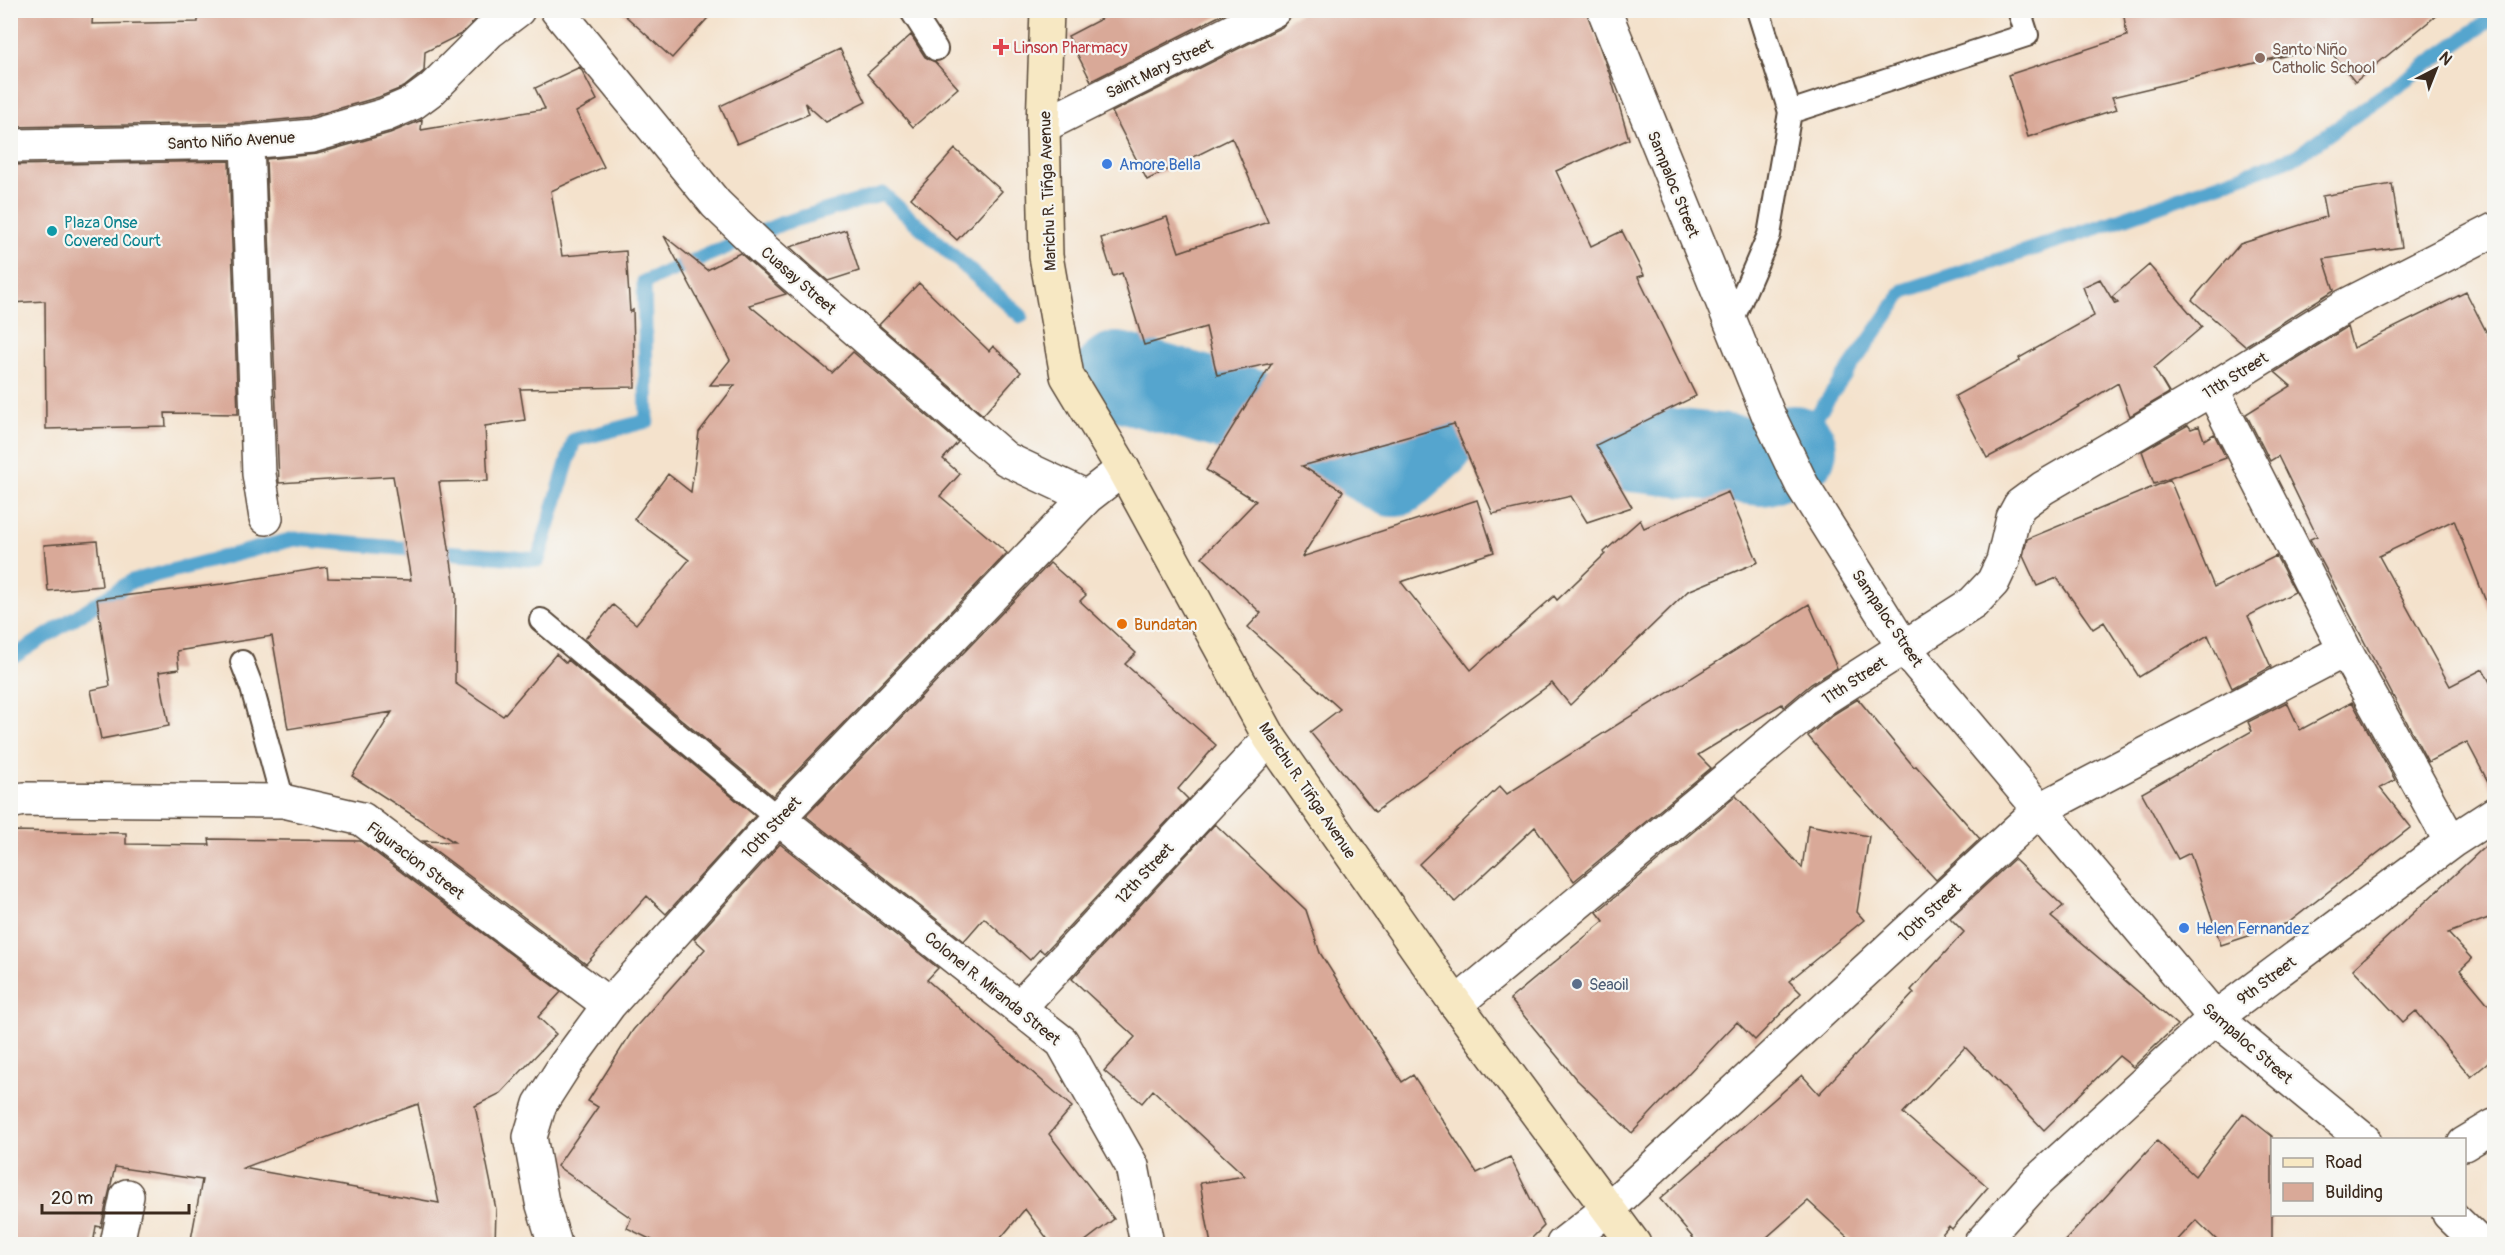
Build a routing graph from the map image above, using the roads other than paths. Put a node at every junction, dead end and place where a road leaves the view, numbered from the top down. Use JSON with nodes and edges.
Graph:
{"nodes":[{"id":1,"x":518,"y":10,"type":"edge"},
{"id":2,"x":557,"y":10,"type":"edge"},
{"id":3,"x":911,"y":10,"type":"edge"},
{"id":4,"x":1047,"y":10,"type":"edge"},
{"id":5,"x":1275,"y":10,"type":"edge"},
{"id":6,"x":1604,"y":10,"type":"edge"},
{"id":7,"x":1758,"y":10,"type":"edge"},
{"id":8,"x":2019,"y":10,"type":"edge"},
{"id":9,"x":936,"y":49,"type":"dead end"},
{"id":10,"x":1790,"y":112,"type":"junction"},
{"id":11,"x":1043,"y":126,"type":"junction"},
{"id":12,"x":247,"y":142,"type":"junction"},
{"id":13,"x":10,"y":146,"type":"edge"},
{"id":14,"x":2494,"y":231,"type":"edge"},
{"id":15,"x":1731,"y":323,"type":"junction"},
{"id":16,"x":2212,"y":389,"type":"junction"},
{"id":17,"x":1123,"y":469,"type":"junction"},
{"id":18,"x":1087,"y":497,"type":"junction"},
{"id":19,"x":266,"y":518,"type":"dead end"},
{"id":20,"x":541,"y":620,"type":"dead end"},
{"id":21,"x":1904,"y":648,"type":"junction"},
{"id":22,"x":2345,"y":650,"type":"junction"},
{"id":23,"x":242,"y":662,"type":"dead end"},
{"id":24,"x":1270,"y":738,"type":"junction"},
{"id":25,"x":283,"y":801,"type":"junction"},
{"id":26,"x":10,"y":802,"type":"edge"},
{"id":27,"x":2038,"y":810,"type":"junction"},
{"id":28,"x":2494,"y":814,"type":"edge"},
{"id":29,"x":778,"y":818,"type":"junction"},
{"id":30,"x":2451,"y":842,"type":"junction"},
{"id":31,"x":1456,"y":1004,"type":"junction"},
{"id":32,"x":609,"y":1005,"type":"junction"},
{"id":33,"x":1019,"y":1008,"type":"junction"},
{"id":34,"x":2215,"y":1018,"type":"junction"},
{"id":35,"x":2494,"y":1126,"type":"edge"},
{"id":36,"x":2362,"y":1138,"type":"edge"},
{"id":37,"x":2466,"y":1143,"type":"edge"},
{"id":38,"x":128,"y":1197,"type":"dead end"},
{"id":39,"x":1608,"y":1209,"type":"junction"},
{"id":40,"x":2450,"y":1216,"type":"edge"},
{"id":41,"x":557,"y":1243,"type":"edge"},
{"id":42,"x":117,"y":1245,"type":"edge"},
{"id":43,"x":1147,"y":1245,"type":"edge"},
{"id":44,"x":1563,"y":1245,"type":"edge"},
{"id":45,"x":1634,"y":1245,"type":"edge"},
{"id":46,"x":1980,"y":1245,"type":"edge"},
{"id":47,"x":2480,"y":1245,"type":"edge"}],
"edges":[{"from":1,"to":12,"type":"street","name":"Santo Niño Avenue"},
{"from":2,"to":18,"type":"street","name":"Cuasay Street"},
{"from":3,"to":9,"type":"lane"},
{"from":4,"to":11,"type":"main road","name":"Marichu R. Tiñga Avenue"},
{"from":5,"to":11,"type":"street","name":"Saint Mary Street"},
{"from":6,"to":15,"type":"street","name":"Sampaloc Street"},
{"from":7,"to":10,"type":"lane"},
{"from":8,"to":10,"type":"lane"},
{"from":10,"to":15,"type":"lane"},
{"from":11,"to":17,"type":"main road","name":"Marichu R. Tiñga Avenue"},
{"from":12,"to":13,"type":"street","name":"Santo Niño Avenue"},
{"from":12,"to":19,"type":"street"},
{"from":14,"to":16,"type":"street","name":"11th Street"},
{"from":15,"to":21,"type":"street","name":"Sampaloc Street"},
{"from":16,"to":21,"type":"street","name":"11th Street"},
{"from":16,"to":22,"type":"street"},
{"from":17,"to":18,"type":"street","name":"10th Street"},
{"from":17,"to":24,"type":"main road","name":"Marichu R. Tiñga Avenue"},
{"from":18,"to":29,"type":"street","name":"10th Street"},
{"from":20,"to":29,"type":"lane"},
{"from":21,"to":27,"type":"street","name":"Sampaloc Street"},
{"from":21,"to":31,"type":"street","name":"11th Street"},
{"from":22,"to":27,"type":"street","name":"10th Street"},
{"from":22,"to":30,"type":"street"},
{"from":23,"to":25,"type":"lane"},
{"from":24,"to":31,"type":"main road","name":"Marichu R. Tiñga Avenue"},
{"from":24,"to":33,"type":"street","name":"12th Street"},
{"from":25,"to":26,"type":"street","name":"Figuracion Street"},
{"from":25,"to":32,"type":"street","name":"Figuracion Street"},
{"from":27,"to":34,"type":"street","name":"Sampaloc Street"},
{"from":27,"to":39,"type":"street","name":"10th Street"},
{"from":28,"to":30,"type":"street","name":"9th Street"},
{"from":29,"to":32,"type":"street","name":"10th Street"},
{"from":29,"to":33,"type":"street","name":"Colonel R. Miranda Street"},
{"from":30,"to":34,"type":"street","name":"9th Street"},
{"from":31,"to":39,"type":"main road","name":"Marichu R. Tiñga Avenue"},
{"from":32,"to":41,"type":"street","name":"10th Street"},
{"from":33,"to":43,"type":"street","name":"Colonel R. Miranda Street"},
{"from":34,"to":36,"type":"street","name":"Sampaloc Street"},
{"from":34,"to":46,"type":"street","name":"9th Street"},
{"from":35,"to":37,"type":"street"},
{"from":38,"to":42,"type":"street"},
{"from":39,"to":44,"type":"street","name":"10th Street"},
{"from":39,"to":45,"type":"main road","name":"Marichu R. Tiñga Avenue"},
{"from":40,"to":47,"type":"street"}]}
